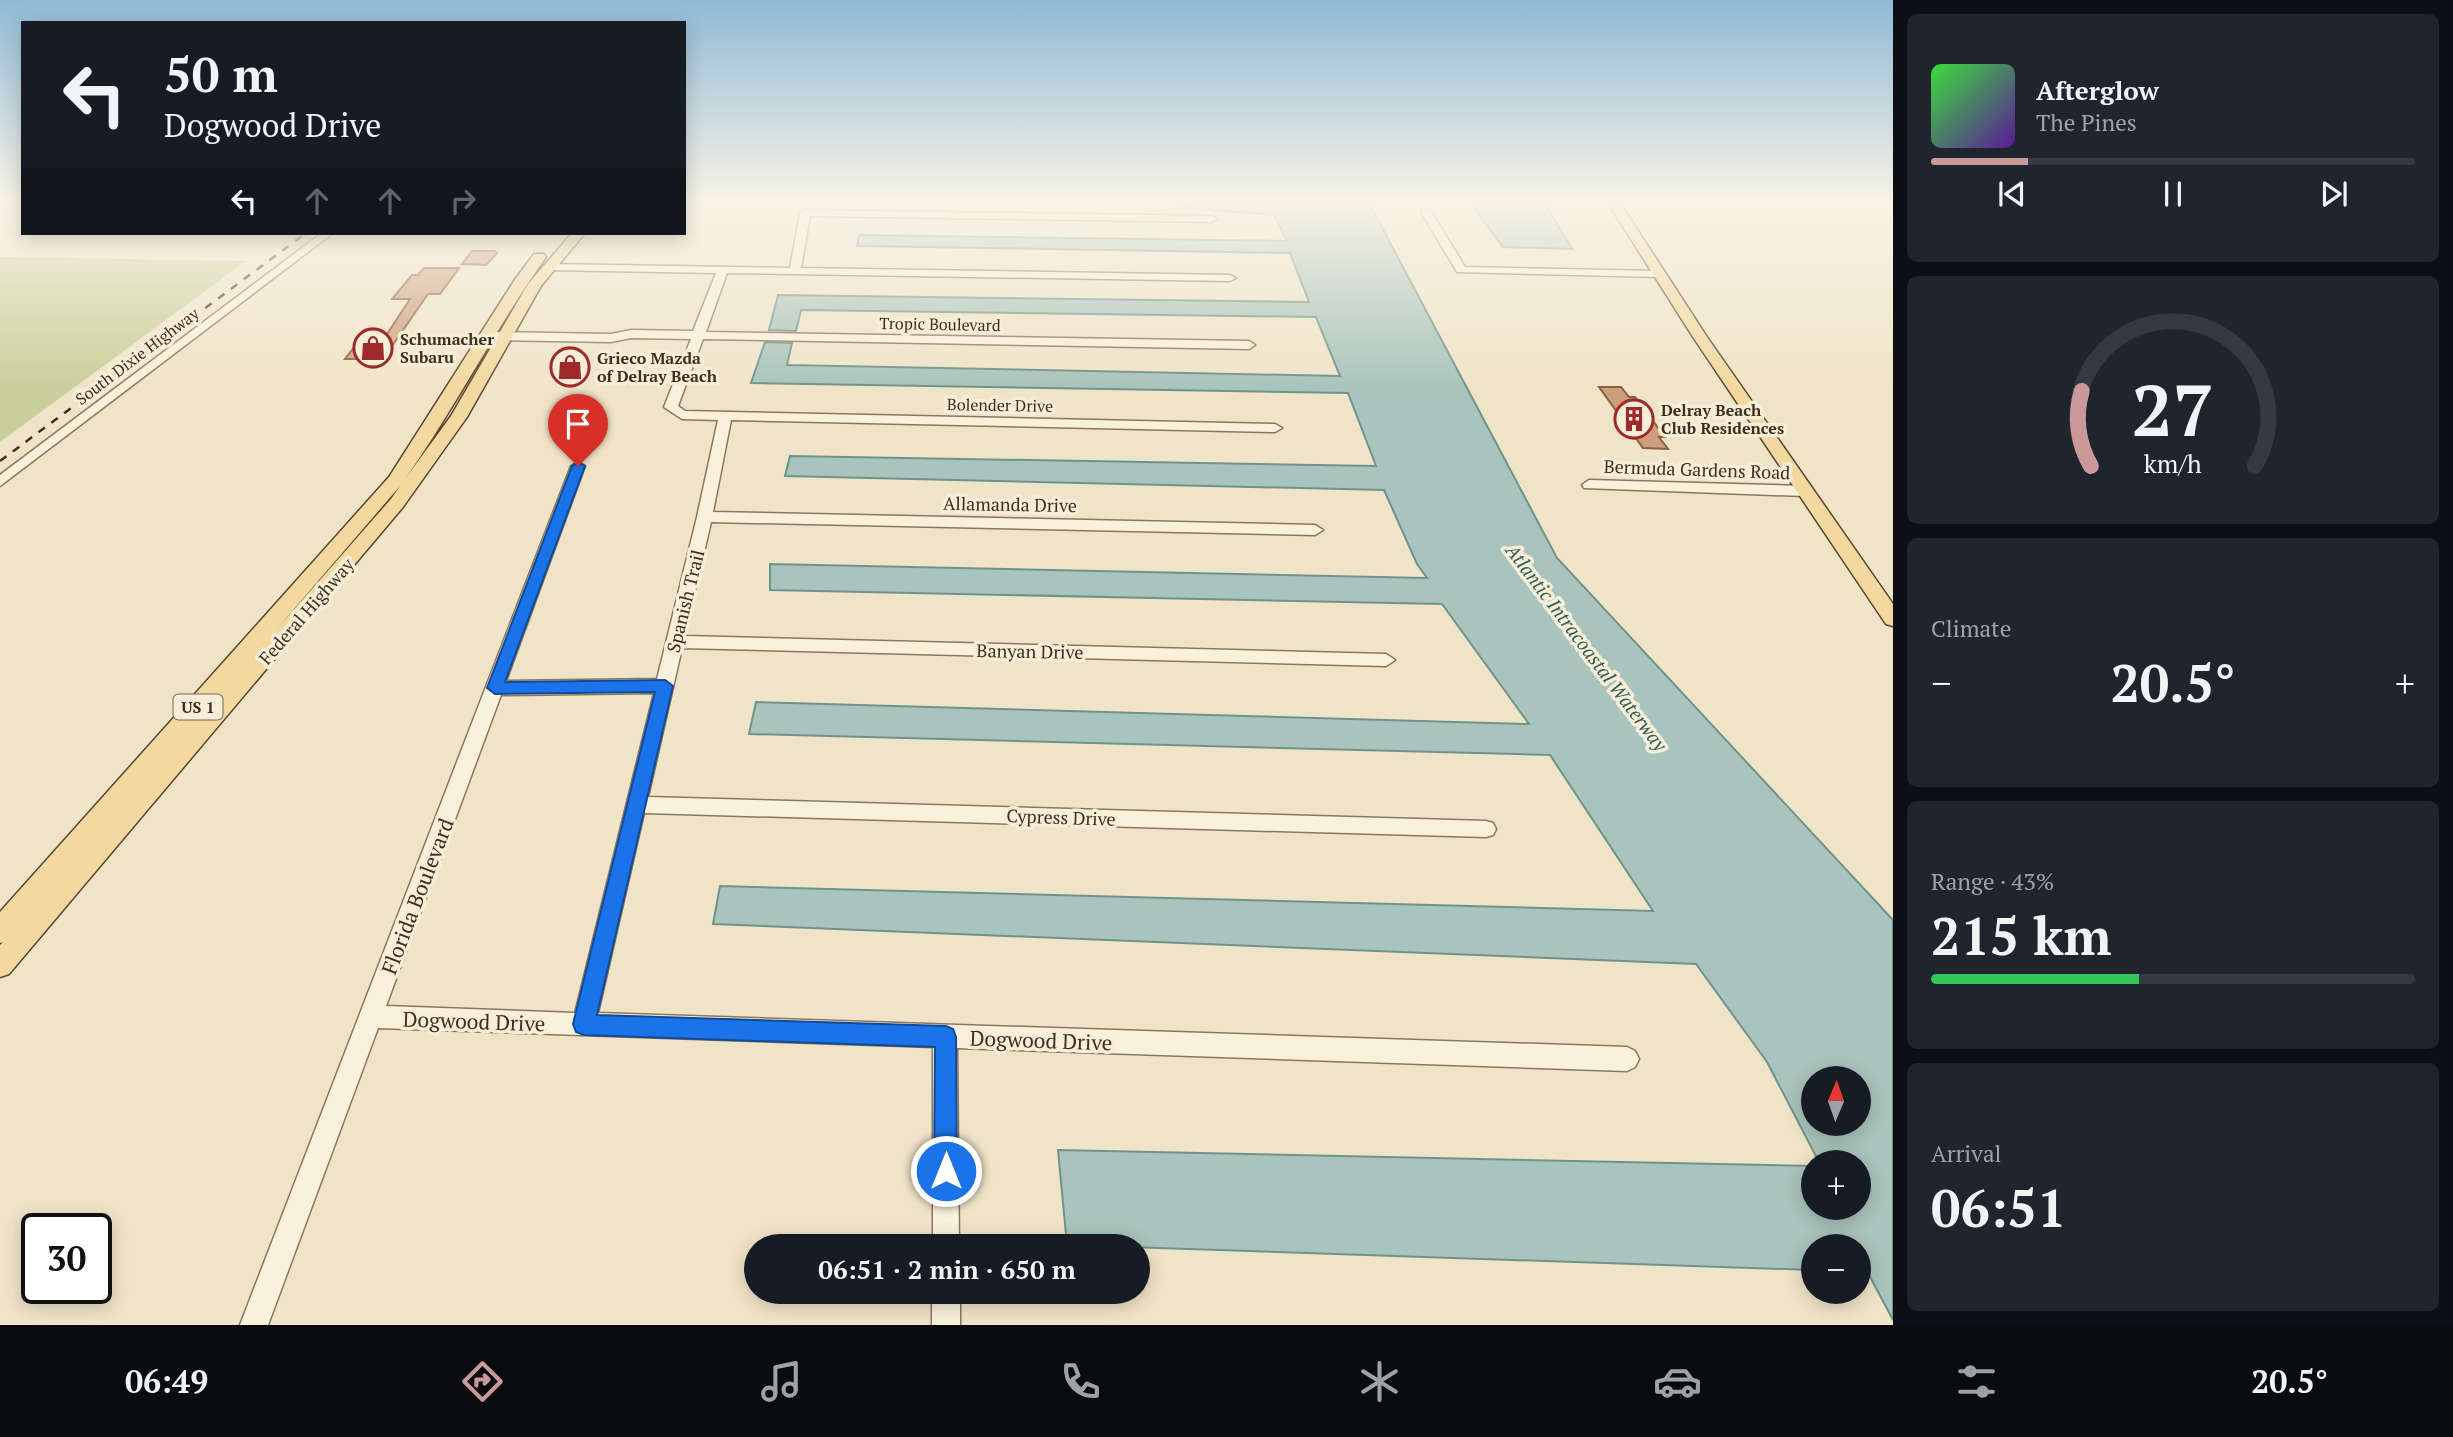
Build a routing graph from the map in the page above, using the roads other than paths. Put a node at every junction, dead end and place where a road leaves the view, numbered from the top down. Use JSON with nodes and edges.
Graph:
{"nodes":[{"id":1,"x":286,"y":265,"type":"edge"},
{"id":2,"x":532,"y":265,"type":"edge"},
{"id":3,"x":796,"y":265,"type":"edge"},
{"id":4,"x":1458,"y":265,"type":"edge"},
{"id":5,"x":1652,"y":265,"type":"edge"},
{"id":6,"x":548,"y":267,"type":"joint"},
{"id":7,"x":723,"y":269,"type":"junction"},
{"id":8,"x":795,"y":271,"type":"junction"},
{"id":9,"x":1658,"y":274,"type":"junction"},
{"id":10,"x":1230,"y":278,"type":"dead end"},
{"id":11,"x":497,"y":332,"type":"junction"},
{"id":12,"x":698,"y":336,"type":"junction"},
{"id":13,"x":1249,"y":345,"type":"dead end"},
{"id":14,"x":725,"y":417,"type":"junction"},
{"id":15,"x":1275,"y":428,"type":"dead end"},
{"id":16,"x":423,"y":455,"type":"junction"},
{"id":17,"x":578,"y":466,"type":"dead end"},
{"id":18,"x":0,"y":482,"type":"edge"},
{"id":19,"x":1589,"y":485,"type":"dead end"},
{"id":20,"x":1804,"y":491,"type":"junction"},
{"id":21,"x":705,"y":517,"type":"junction"},
{"id":22,"x":1315,"y":530,"type":"dead end"},
{"id":23,"x":1893,"y":619,"type":"edge"},
{"id":24,"x":675,"y":642,"type":"junction"},
{"id":25,"x":1386,"y":660,"type":"dead end"},
{"id":26,"x":665,"y":686,"type":"junction"},
{"id":27,"x":495,"y":688,"type":"junction"},
{"id":28,"x":636,"y":805,"type":"junction"},
{"id":29,"x":1486,"y":829,"type":"dead end"},
{"id":30,"x":0,"y":931,"type":"edge"},
{"id":31,"x":0,"y":965,"type":"edge"},
{"id":32,"x":371,"y":1017,"type":"junction"},
{"id":33,"x":584,"y":1024,"type":"junction"},
{"id":34,"x":946,"y":1037,"type":"junction"},
{"id":35,"x":1627,"y":1059,"type":"dead end"},
{"id":36,"x":946,"y":1234,"type":"edge"},
{"id":37,"x":946,"y":1304,"type":"edge"},
{"id":38,"x":254,"y":1325,"type":"edge"},
{"id":39,"x":946,"y":1325,"type":"edge"}],
"edges":[{"from":1,"to":18,"type":"street","name":"South Dixie Highway"},
{"from":2,"to":11,"type":"main road","name":"Federal Highway","number":"US 1"},
{"from":3,"to":8,"type":"street"},
{"from":4,"to":9,"type":"street"},
{"from":5,"to":9,"type":"main road"},
{"from":6,"to":7,"type":"street"},
{"from":6,"to":11,"type":"main road","name":"Federal Highway","number":"US 1"},
{"from":7,"to":8,"type":"street"},
{"from":7,"to":12,"type":"street"},
{"from":8,"to":10,"type":"street"},
{"from":9,"to":20,"type":"main road"},
{"from":11,"to":12,"type":"street","name":"Tropic Boulevard"},
{"from":11,"to":16,"type":"main road","name":"Federal Highway","number":"US 1"},
{"from":12,"to":13,"type":"street","name":"Tropic Boulevard"},
{"from":12,"to":14,"type":"street"},
{"from":14,"to":15,"type":"street","name":"Bolender Drive"},
{"from":14,"to":21,"type":"street","name":"Spanish Trail"},
{"from":16,"to":30,"type":"main road","name":"Federal Highway","number":"US 1"},
{"from":16,"to":31,"type":"main road","name":"Federal Highway","number":"US 1"},
{"from":17,"to":27,"type":"street","name":"Florida Boulevard"},
{"from":19,"to":20,"type":"street","name":"Bermuda Gardens Road"},
{"from":20,"to":23,"type":"main road"},
{"from":21,"to":22,"type":"street","name":"Allamanda Drive"},
{"from":21,"to":24,"type":"street","name":"Spanish Trail"},
{"from":24,"to":25,"type":"street","name":"Banyan Drive"},
{"from":24,"to":26,"type":"street","name":"Spanish Trail"},
{"from":26,"to":27,"type":"street"},
{"from":26,"to":28,"type":"street","name":"Spanish Trail"},
{"from":27,"to":32,"type":"street","name":"Florida Boulevard"},
{"from":28,"to":29,"type":"street","name":"Cypress Drive"},
{"from":28,"to":33,"type":"street","name":"Spanish Trail"},
{"from":32,"to":33,"type":"street","name":"Dogwood Drive"},
{"from":32,"to":38,"type":"street","name":"Florida Boulevard"},
{"from":33,"to":34,"type":"street","name":"Dogwood Drive"},
{"from":34,"to":35,"type":"street","name":"Dogwood Drive"},
{"from":34,"to":36,"type":"street"},
{"from":37,"to":39,"type":"street"}]}
